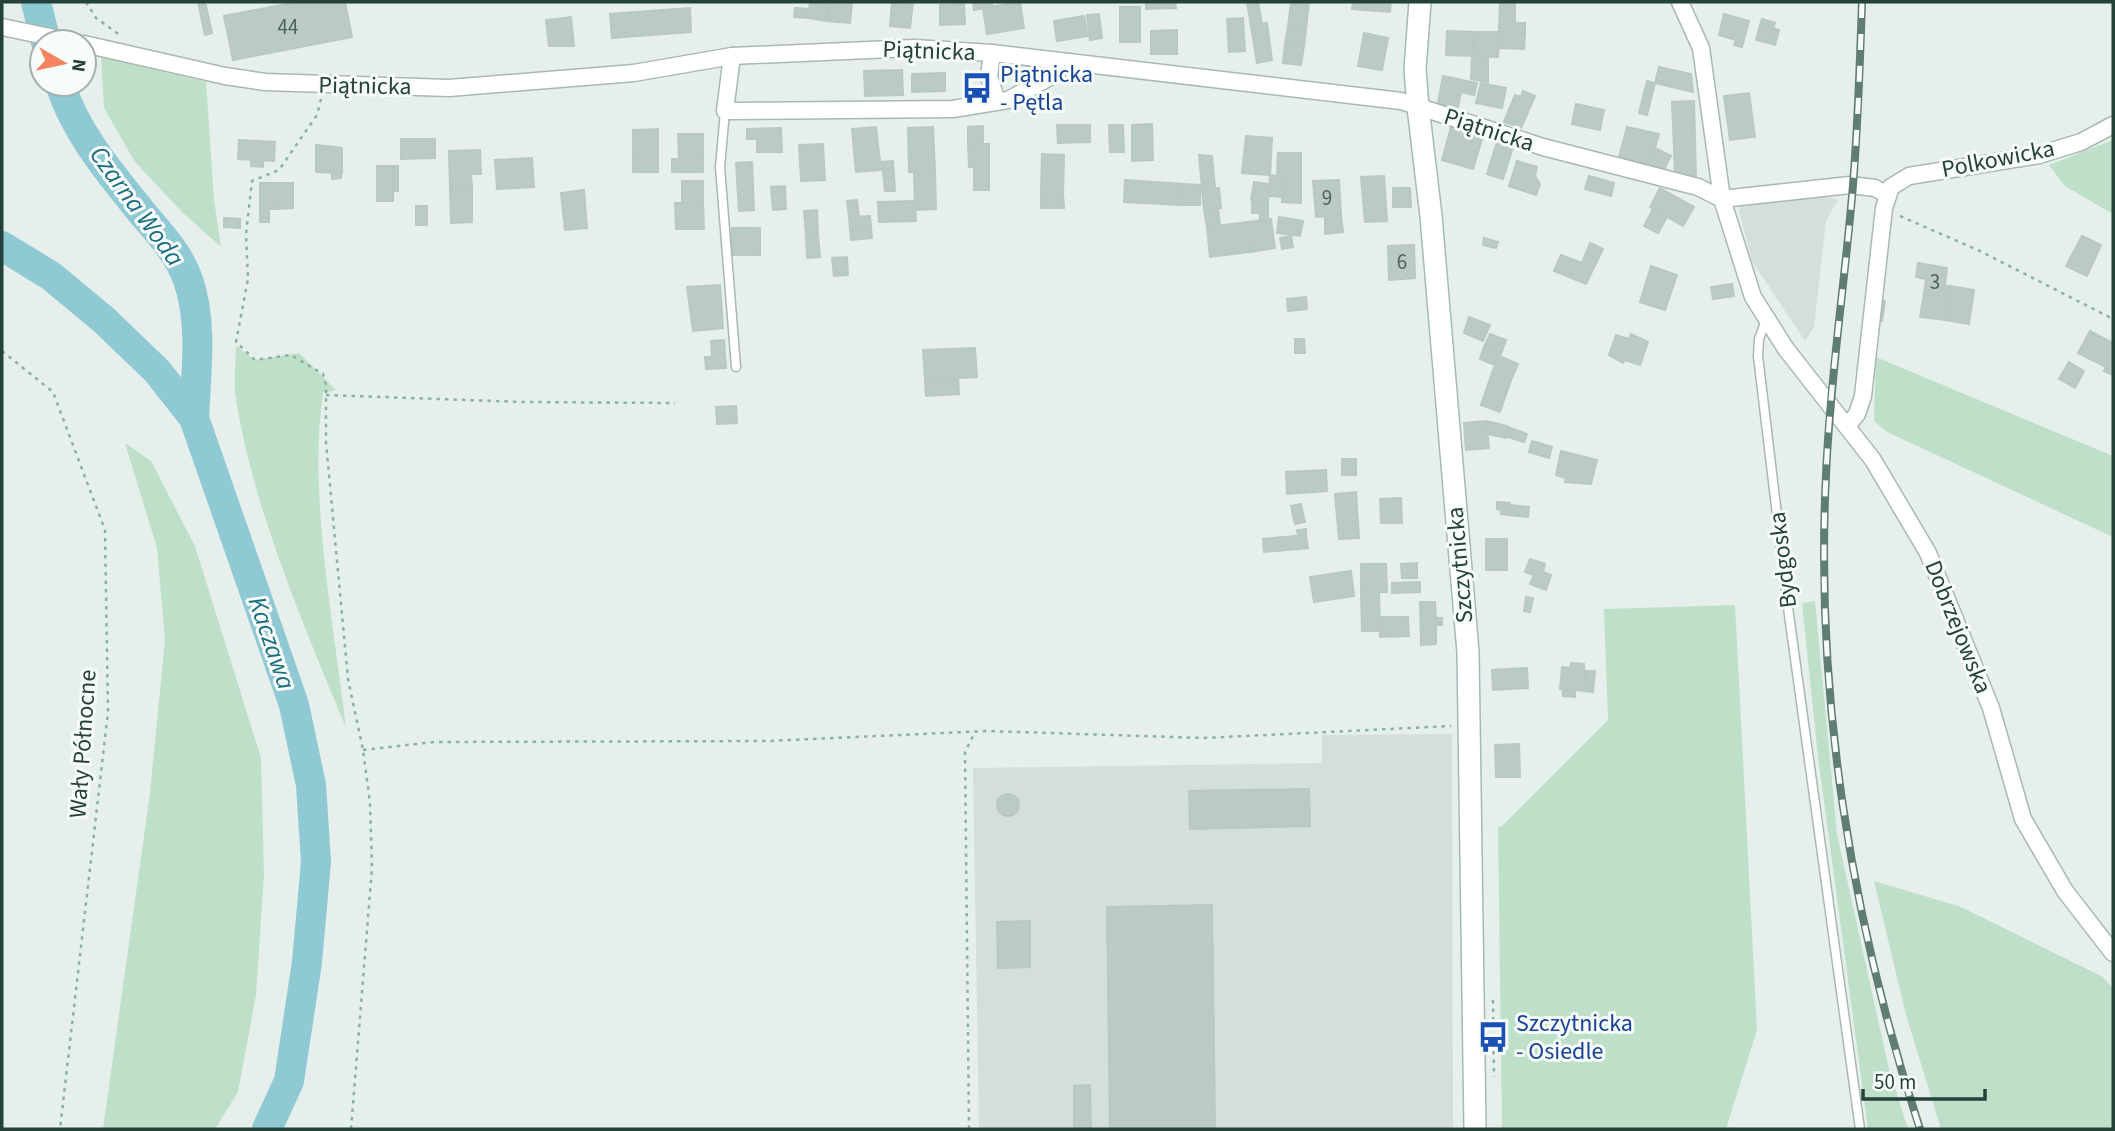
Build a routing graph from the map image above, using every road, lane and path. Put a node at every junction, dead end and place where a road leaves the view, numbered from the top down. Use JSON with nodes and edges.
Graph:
{"nodes":[{"id":1,"x":86,"y":2,"type":"edge"},
{"id":2,"x":1420,"y":2,"type":"edge"},
{"id":3,"x":1680,"y":2,"type":"edge"},
{"id":4,"x":2,"y":27,"type":"edge"},
{"id":5,"x":28,"y":32,"type":"edge"},
{"id":6,"x":98,"y":47,"type":"edge"},
{"id":7,"x":992,"y":53,"type":"junction"},
{"id":8,"x":136,"y":55,"type":"junction"},
{"id":9,"x":732,"y":56,"type":"junction"},
{"id":10,"x":1068,"y":62,"type":"junction"},
{"id":11,"x":325,"y":86,"type":"junction"},
{"id":12,"x":997,"y":101,"type":"junction"},
{"id":13,"x":1418,"y":107,"type":"junction"},
{"id":14,"x":725,"y":111,"type":"junction"},
{"id":15,"x":2113,"y":125,"type":"edge"},
{"id":16,"x":1722,"y":200,"type":"junction"},
{"id":17,"x":1885,"y":201,"type":"junction"},
{"id":18,"x":2113,"y":319,"type":"edge"},
{"id":19,"x":1766,"y":320,"type":"junction"},
{"id":20,"x":2,"y":351,"type":"edge"},
{"id":21,"x":736,"y":367,"type":"dead end"},
{"id":22,"x":326,"y":395,"type":"junction"},
{"id":23,"x":675,"y":403,"type":"dead end"},
{"id":24,"x":1847,"y":426,"type":"junction"},
{"id":25,"x":1471,"y":725,"type":"junction"},
{"id":26,"x":975,"y":732,"type":"junction"},
{"id":27,"x":363,"y":750,"type":"junction"},
{"id":28,"x":2113,"y":953,"type":"edge"},
{"id":29,"x":60,"y":1129,"type":"edge"},
{"id":30,"x":351,"y":1129,"type":"edge"},
{"id":31,"x":969,"y":1129,"type":"edge"},
{"id":32,"x":1475,"y":1129,"type":"edge"},
{"id":33,"x":1860,"y":1129,"type":"edge"}],
"edges":[{"from":1,"to":8,"type":"path"},
{"from":2,"to":13,"type":"street","name":"Szczytnicka"},
{"from":3,"to":16,"type":"street"},
{"from":4,"to":5,"type":"street"},
{"from":6,"to":8,"type":"street","name":"Piątnicka"},
{"from":7,"to":9,"type":"street","name":"Piątnicka"},
{"from":7,"to":10,"type":"street","name":"Piątnicka"},
{"from":7,"to":12,"type":"street"},
{"from":8,"to":11,"type":"street","name":"Piątnicka"},
{"from":9,"to":11,"type":"street","name":"Piątnicka"},
{"from":9,"to":14,"type":"street"},
{"from":10,"to":12,"type":"street"},
{"from":10,"to":13,"type":"street","name":"Piątnicka"},
{"from":11,"to":22,"type":"path"},
{"from":12,"to":14,"type":"street"},
{"from":13,"to":16,"type":"street","name":"Piątnicka"},
{"from":13,"to":25,"type":"street","name":"Szczytnicka"},
{"from":14,"to":21,"type":"lane"},
{"from":15,"to":17,"type":"street","name":"Polkowicka"},
{"from":16,"to":17,"type":"street"},
{"from":16,"to":19,"type":"street"},
{"from":17,"to":18,"type":"path"},
{"from":17,"to":24,"type":"street"},
{"from":19,"to":24,"type":"street","name":"Dobrzejowska"},
{"from":19,"to":33,"type":"lane","name":"Bydgoska"},
{"from":20,"to":29,"type":"path","name":"Wały Północne"},
{"from":22,"to":23,"type":"path"},
{"from":22,"to":27,"type":"path"},
{"from":24,"to":28,"type":"street","name":"Dobrzejowska"},
{"from":25,"to":26,"type":"path"},
{"from":25,"to":32,"type":"street","name":"Szczytnicka"},
{"from":26,"to":27,"type":"path"},
{"from":26,"to":31,"type":"path"},
{"from":27,"to":30,"type":"path"}]}
